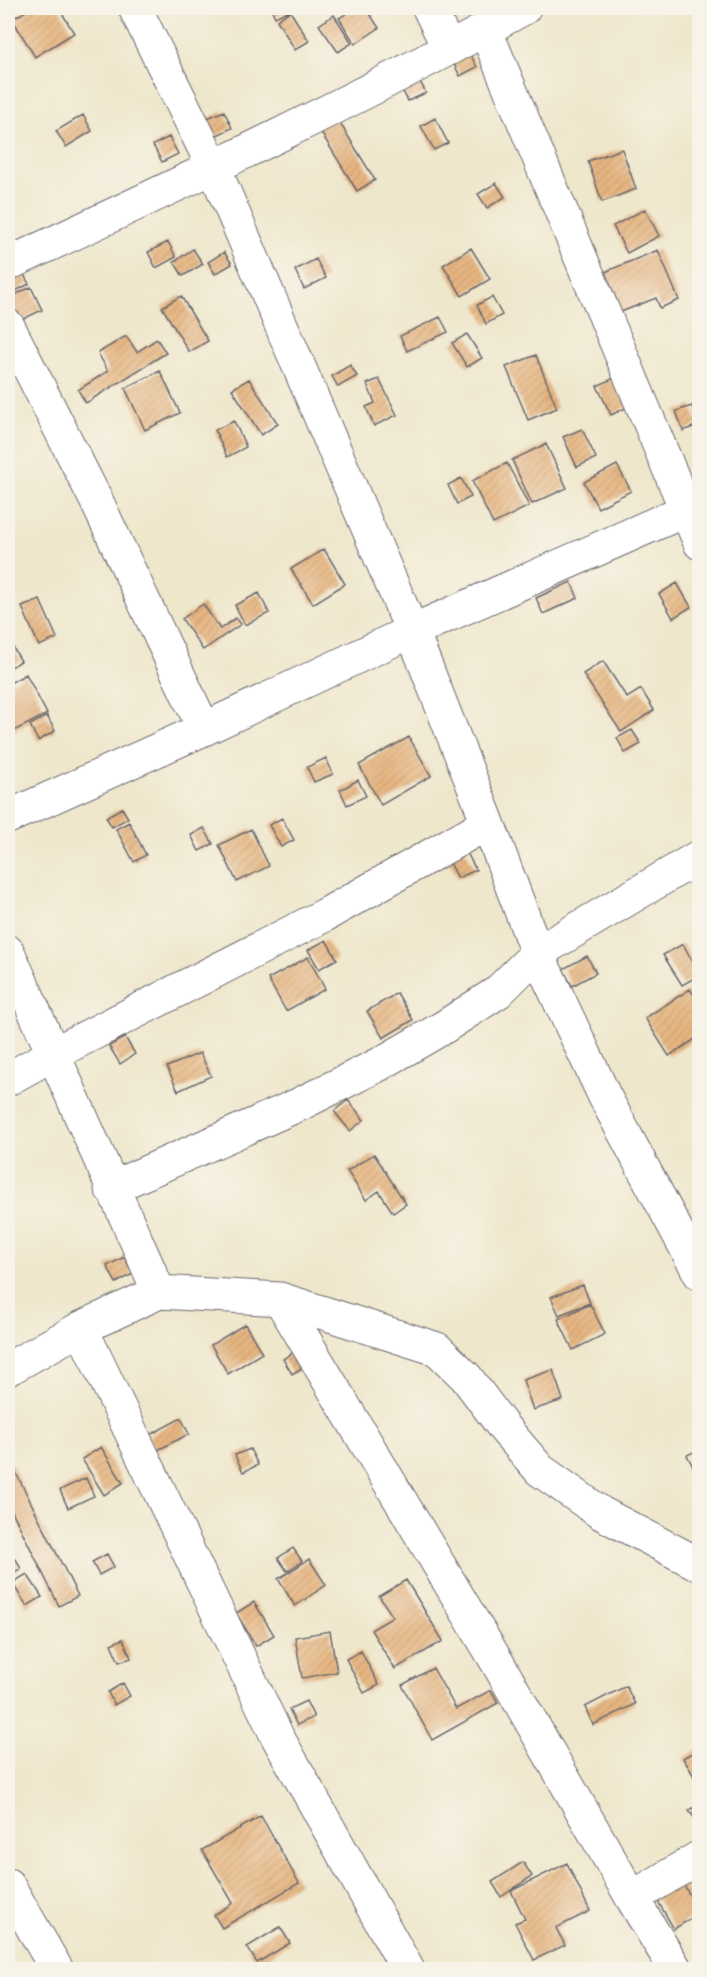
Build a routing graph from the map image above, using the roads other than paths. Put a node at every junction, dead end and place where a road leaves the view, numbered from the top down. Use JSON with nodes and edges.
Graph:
{"nodes":[{"id":1,"x":135,"y":8,"type":"edge"},
{"id":2,"x":429,"y":8,"type":"edge"},
{"id":3,"x":524,"y":8,"type":"edge"},
{"id":4,"x":485,"y":29,"type":"junction"},
{"id":5,"x":449,"y":49,"type":"junction"},
{"id":6,"x":214,"y":168,"type":"junction"},
{"id":7,"x":8,"y":264,"type":"edge"},
{"id":8,"x":8,"y":326,"type":"edge"},
{"id":9,"x":693,"y":507,"type":"edge"},
{"id":10,"x":699,"y":543,"type":"edge"},
{"id":11,"x":412,"y":631,"type":"junction"},
{"id":12,"x":204,"y":729,"type":"junction"},
{"id":13,"x":8,"y":817,"type":"edge"},
{"id":14,"x":488,"y":823,"type":"junction"},
{"id":15,"x":699,"y":856,"type":"edge"},
{"id":16,"x":8,"y":952,"type":"edge"},
{"id":17,"x":537,"y":954,"type":"junction"},
{"id":18,"x":53,"y":1054,"type":"junction"},
{"id":19,"x":8,"y":1079,"type":"edge"},
{"id":20,"x":111,"y":1188,"type":"junction"},
{"id":21,"x":699,"y":1274,"type":"edge"},
{"id":22,"x":159,"y":1292,"type":"junction"},
{"id":23,"x":280,"y":1299,"type":"junction"},
{"id":24,"x":81,"y":1328,"type":"junction"},
{"id":25,"x":8,"y":1369,"type":"edge"},
{"id":26,"x":699,"y":1564,"type":"edge"},
{"id":27,"x":699,"y":1857,"type":"edge"},
{"id":28,"x":8,"y":1885,"type":"edge"},
{"id":29,"x":632,"y":1898,"type":"junction"},
{"id":30,"x":57,"y":1970,"type":"edge"},
{"id":31,"x":408,"y":1970,"type":"edge"},
{"id":32,"x":676,"y":1970,"type":"edge"}],
"edges":[{"from":1,"to":6,"type":"street"},
{"from":2,"to":5,"type":"street"},
{"from":3,"to":4,"type":"street"},
{"from":4,"to":5,"type":"street"},
{"from":4,"to":9,"type":"street"},
{"from":5,"to":6,"type":"street"},
{"from":6,"to":7,"type":"street"},
{"from":6,"to":11,"type":"street"},
{"from":8,"to":12,"type":"street"},
{"from":9,"to":10,"type":"street"},
{"from":9,"to":11,"type":"street"},
{"from":11,"to":12,"type":"street"},
{"from":11,"to":14,"type":"street"},
{"from":12,"to":13,"type":"street"},
{"from":14,"to":17,"type":"street"},
{"from":14,"to":18,"type":"street"},
{"from":15,"to":17,"type":"street"},
{"from":16,"to":18,"type":"street"},
{"from":17,"to":20,"type":"street"},
{"from":17,"to":21,"type":"street"},
{"from":18,"to":19,"type":"street"},
{"from":18,"to":20,"type":"street"},
{"from":20,"to":22,"type":"street"},
{"from":22,"to":23,"type":"street"},
{"from":22,"to":24,"type":"street"},
{"from":23,"to":26,"type":"street"},
{"from":23,"to":29,"type":"street"},
{"from":24,"to":25,"type":"street"},
{"from":24,"to":31,"type":"street"},
{"from":27,"to":29,"type":"street"},
{"from":28,"to":30,"type":"street"},
{"from":29,"to":32,"type":"street"}]}
